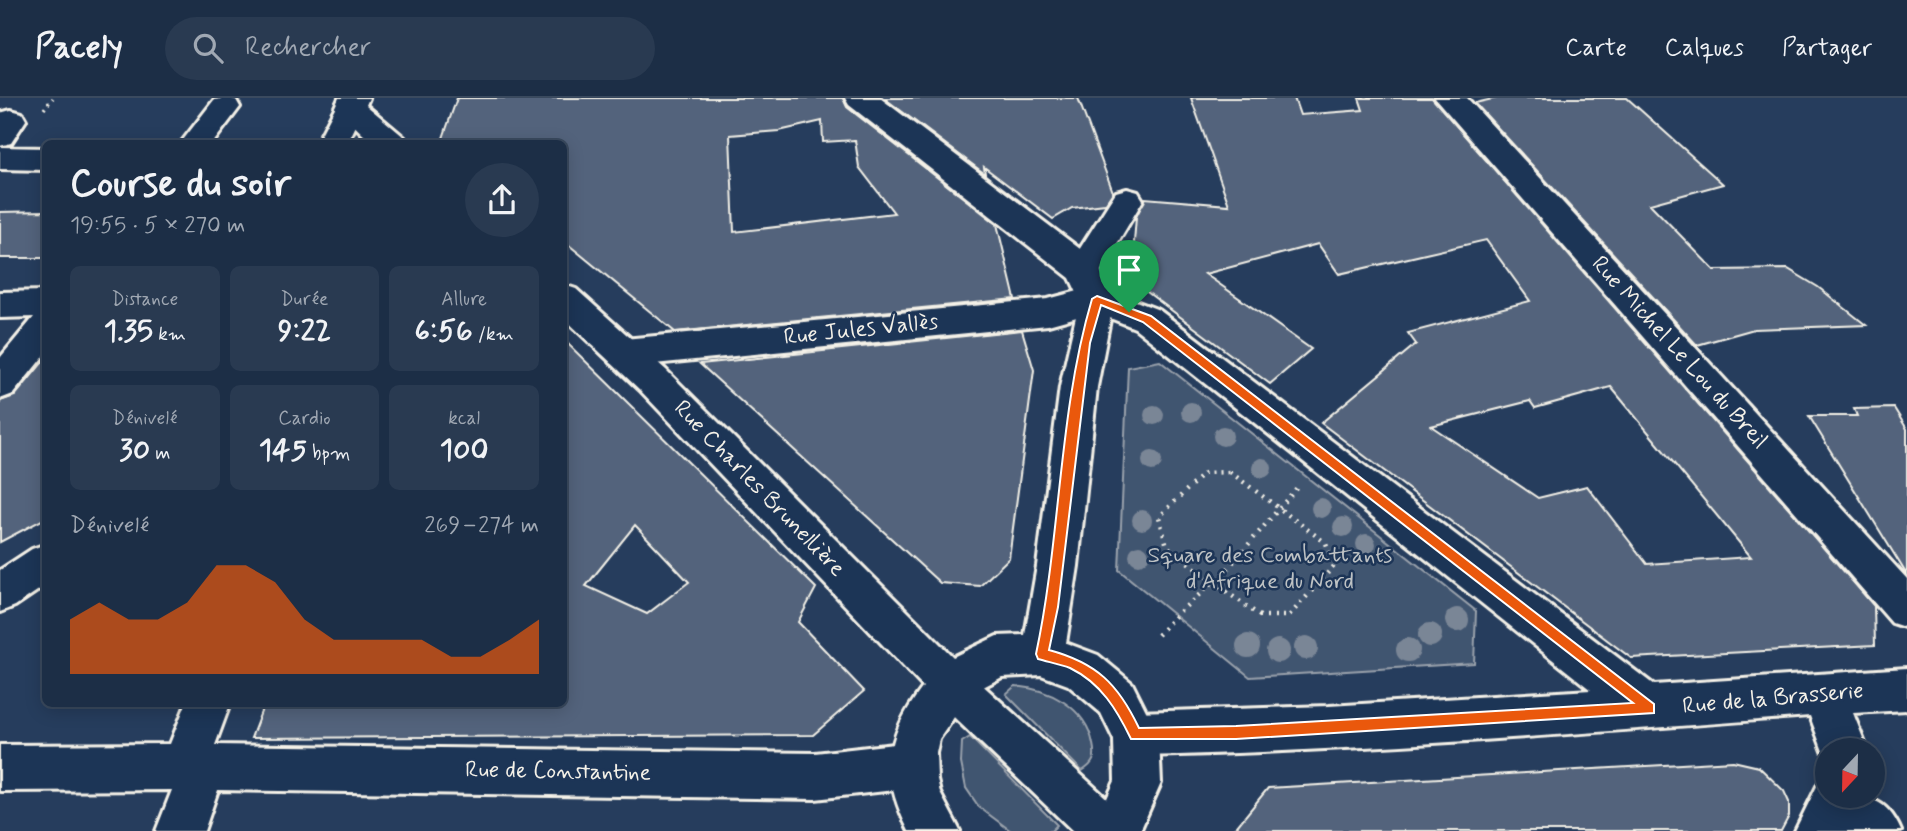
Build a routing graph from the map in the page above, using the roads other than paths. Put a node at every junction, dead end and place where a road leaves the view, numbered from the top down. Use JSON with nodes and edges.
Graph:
{"nodes":[{"id":1,"x":860,"y":98,"type":"edge"},
{"id":2,"x":1450,"y":98,"type":"edge"},
{"id":3,"x":352,"y":103,"type":"edge"},
{"id":4,"x":225,"y":107,"type":"dead end"},
{"id":5,"x":198,"y":140,"type":"edge"},
{"id":6,"x":333,"y":140,"type":"edge"},
{"id":7,"x":389,"y":140,"type":"edge"},
{"id":8,"x":0,"y":158,"type":"edge"},
{"id":9,"x":42,"y":159,"type":"edge"},
{"id":10,"x":1126,"y":200,"type":"dead end"},
{"id":11,"x":1091,"y":285,"type":"junction"},
{"id":12,"x":567,"y":301,"type":"edge"},
{"id":13,"x":42,"y":304,"type":"edge"},
{"id":14,"x":0,"y":305,"type":"edge"},
{"id":15,"x":42,"y":332,"type":"edge"},
{"id":16,"x":624,"y":353,"type":"junction"},
{"id":17,"x":0,"y":384,"type":"edge"},
{"id":18,"x":42,"y":565,"type":"edge"},
{"id":19,"x":0,"y":593,"type":"edge"},
{"id":20,"x":1907,"y":610,"type":"edge"},
{"id":21,"x":1042,"y":654,"type":"junction"},
{"id":22,"x":950,"y":684,"type":"junction"},
{"id":23,"x":1907,"y":689,"type":"edge"},
{"id":24,"x":1824,"y":694,"type":"junction"},
{"id":25,"x":207,"y":707,"type":"edge"},
{"id":26,"x":1650,"y":709,"type":"junction"},
{"id":27,"x":1136,"y":734,"type":"junction"},
{"id":28,"x":1840,"y":738,"type":"edge"},
{"id":29,"x":912,"y":765,"type":"junction"},
{"id":30,"x":194,"y":767,"type":"junction"},
{"id":31,"x":0,"y":768,"type":"edge"},
{"id":32,"x":1830,"y":809,"type":"edge"},
{"id":33,"x":180,"y":831,"type":"edge"},
{"id":34,"x":936,"y":831,"type":"edge"},
{"id":35,"x":1107,"y":831,"type":"edge"},
{"id":36,"x":1116,"y":831,"type":"edge"},
{"id":37,"x":1877,"y":831,"type":"edge"}],
"edges":[{"from":1,"to":11,"type":"street"},
{"from":2,"to":20,"type":"street","name":"Rue Michel Le Lou du Breil"},
{"from":3,"to":6,"type":"street"},
{"from":3,"to":7,"type":"street"},
{"from":4,"to":5,"type":"street"},
{"from":8,"to":9,"type":"street"},
{"from":10,"to":11,"type":"street"},
{"from":11,"to":16,"type":"street","name":"Rue Jules Vallès"},
{"from":11,"to":21,"type":"street"},
{"from":11,"to":26,"type":"street"},
{"from":12,"to":16,"type":"street","name":"Rue Charles Brunellière"},
{"from":13,"to":14,"type":"street"},
{"from":15,"to":17,"type":"street"},
{"from":16,"to":22,"type":"street","name":"Rue Charles Brunellière"},
{"from":18,"to":19,"type":"street"},
{"from":21,"to":22,"type":"street"},
{"from":21,"to":27,"type":"street"},
{"from":22,"to":29,"type":"street"},
{"from":22,"to":35,"type":"street","name":"Rue Charles Brunellière"},
{"from":23,"to":24,"type":"street","name":"Rue de la Brasserie"},
{"from":24,"to":26,"type":"street","name":"Rue de la Brasserie"},
{"from":24,"to":28,"type":"street"},
{"from":25,"to":30,"type":"street"},
{"from":26,"to":27,"type":"street","name":"Rue de la Brasserie"},
{"from":27,"to":36,"type":"street"},
{"from":29,"to":30,"type":"street","name":"Rue de Constantine"},
{"from":29,"to":34,"type":"street"},
{"from":30,"to":31,"type":"street","name":"Rue de Constantine"},
{"from":30,"to":33,"type":"street"},
{"from":32,"to":37,"type":"street"}]}
